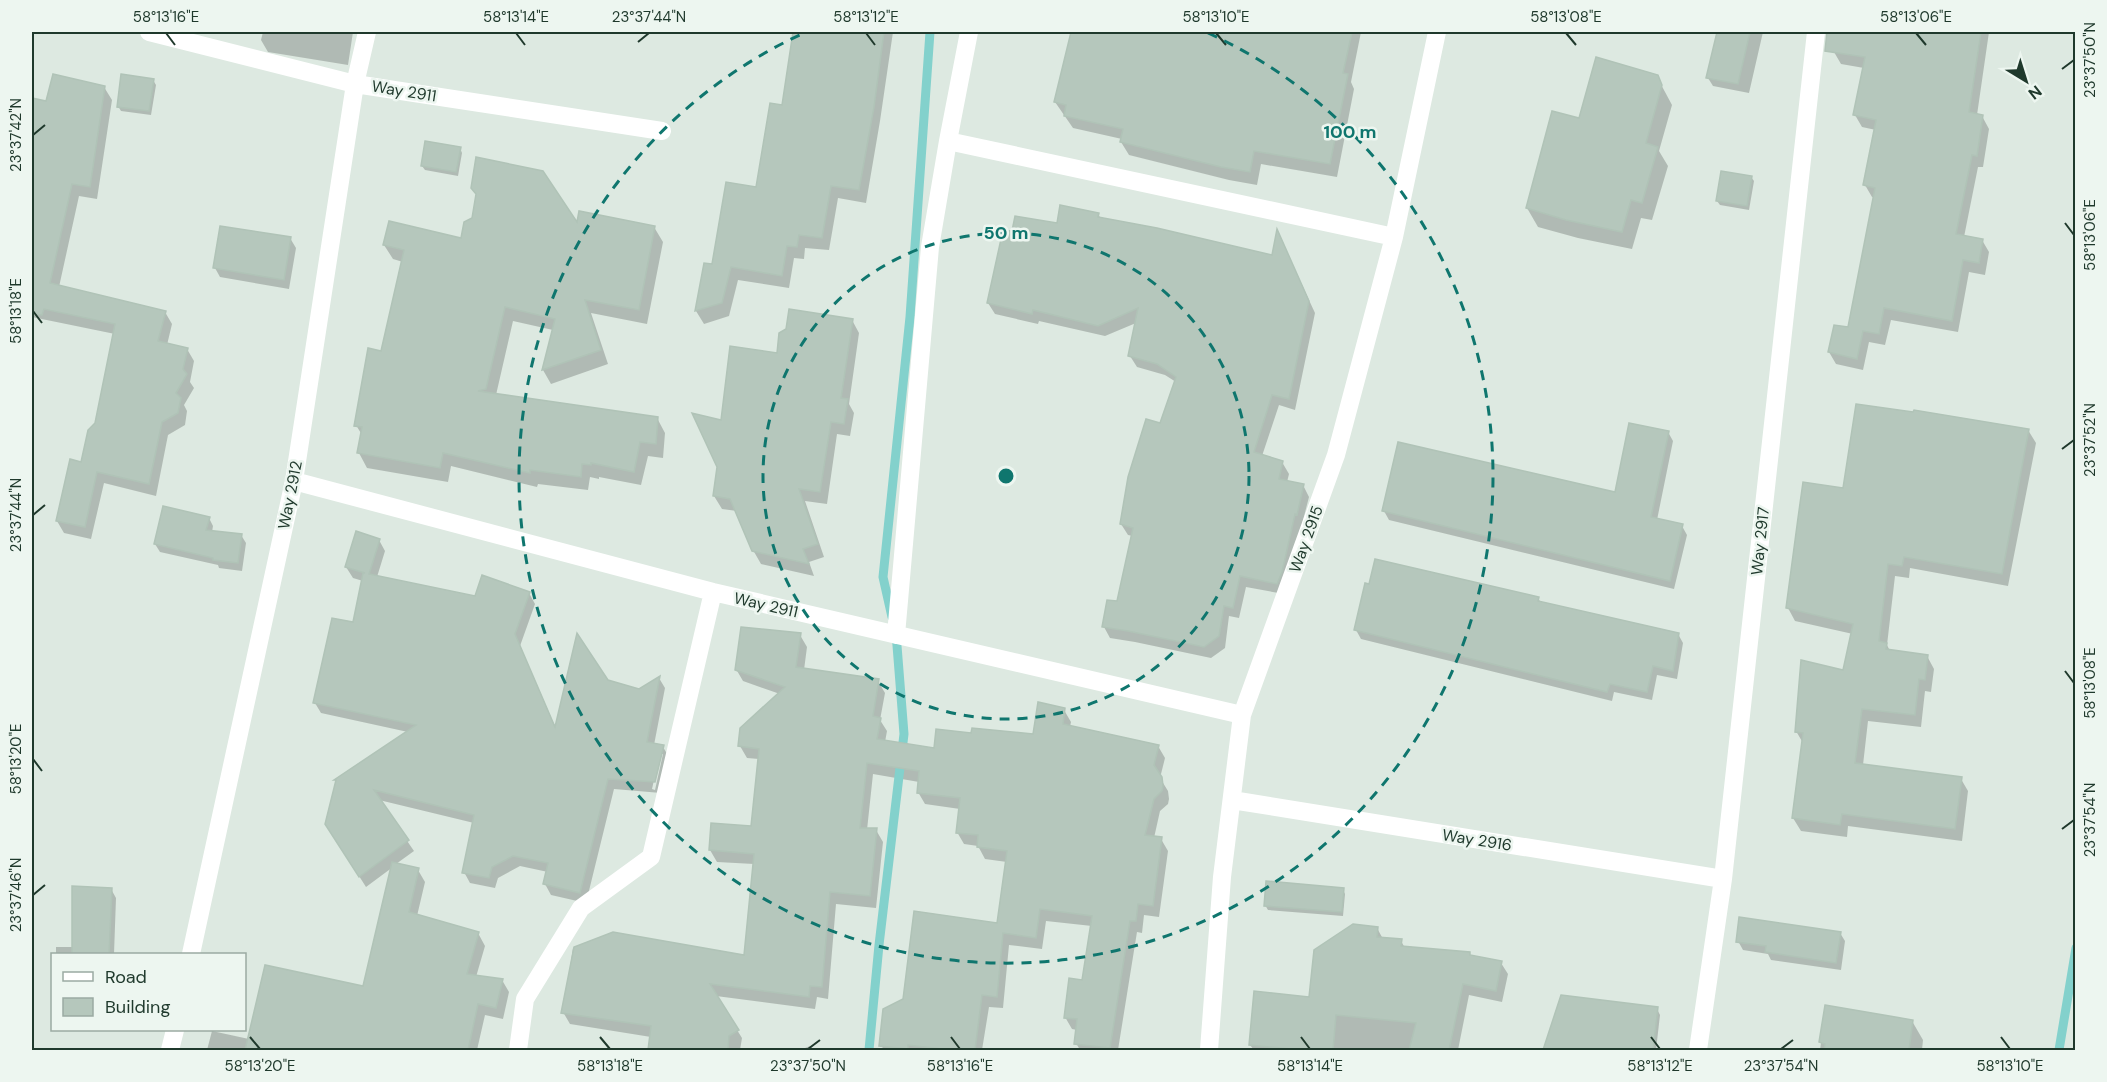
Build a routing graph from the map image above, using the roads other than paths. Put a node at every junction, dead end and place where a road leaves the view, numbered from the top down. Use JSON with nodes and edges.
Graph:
{"nodes":[{"id":1,"x":149,"y":32,"type":"edge"},
{"id":2,"x":367,"y":32,"type":"edge"},
{"id":3,"x":969,"y":32,"type":"edge"},
{"id":4,"x":1437,"y":32,"type":"edge"},
{"id":5,"x":1816,"y":32,"type":"edge"},
{"id":6,"x":355,"y":84,"type":"junction"},
{"id":7,"x":662,"y":131,"type":"dead end"},
{"id":8,"x":948,"y":141,"type":"junction"},
{"id":9,"x":1394,"y":237,"type":"junction"},
{"id":10,"x":294,"y":481,"type":"junction"},
{"id":11,"x":713,"y":592,"type":"junction"},
{"id":12,"x":897,"y":635,"type":"junction"},
{"id":13,"x":1242,"y":715,"type":"junction"},
{"id":14,"x":1232,"y":800,"type":"junction"},
{"id":15,"x":1723,"y":879,"type":"junction"},
{"id":16,"x":191,"y":953,"type":"edge"},
{"id":17,"x":175,"y":1031,"type":"edge"},
{"id":18,"x":170,"y":1050,"type":"edge"},
{"id":19,"x":518,"y":1050,"type":"edge"},
{"id":20,"x":1209,"y":1050,"type":"edge"},
{"id":21,"x":1698,"y":1050,"type":"edge"}],
"edges":[{"from":1,"to":6,"type":"street","name":"Way 2911"},
{"from":2,"to":6,"type":"street","name":"Way 2912"},
{"from":3,"to":8,"type":"street"},
{"from":4,"to":9,"type":"street","name":"Way 2915"},
{"from":5,"to":15,"type":"street","name":"Way 2917"},
{"from":6,"to":7,"type":"street","name":"Way 2911"},
{"from":6,"to":10,"type":"street","name":"Way 2912"},
{"from":8,"to":9,"type":"street"},
{"from":8,"to":12,"type":"street"},
{"from":9,"to":13,"type":"street","name":"Way 2915"},
{"from":10,"to":11,"type":"street","name":"Way 2911"},
{"from":10,"to":16,"type":"street","name":"Way 2912"},
{"from":11,"to":12,"type":"street","name":"Way 2911"},
{"from":11,"to":19,"type":"street"},
{"from":12,"to":13,"type":"street","name":"Way 2911"},
{"from":13,"to":14,"type":"street","name":"Way 2915"},
{"from":14,"to":15,"type":"street","name":"Way 2916"},
{"from":14,"to":20,"type":"street","name":"Way 2915"},
{"from":15,"to":21,"type":"street","name":"Way 2917"},
{"from":17,"to":18,"type":"street"}]}
